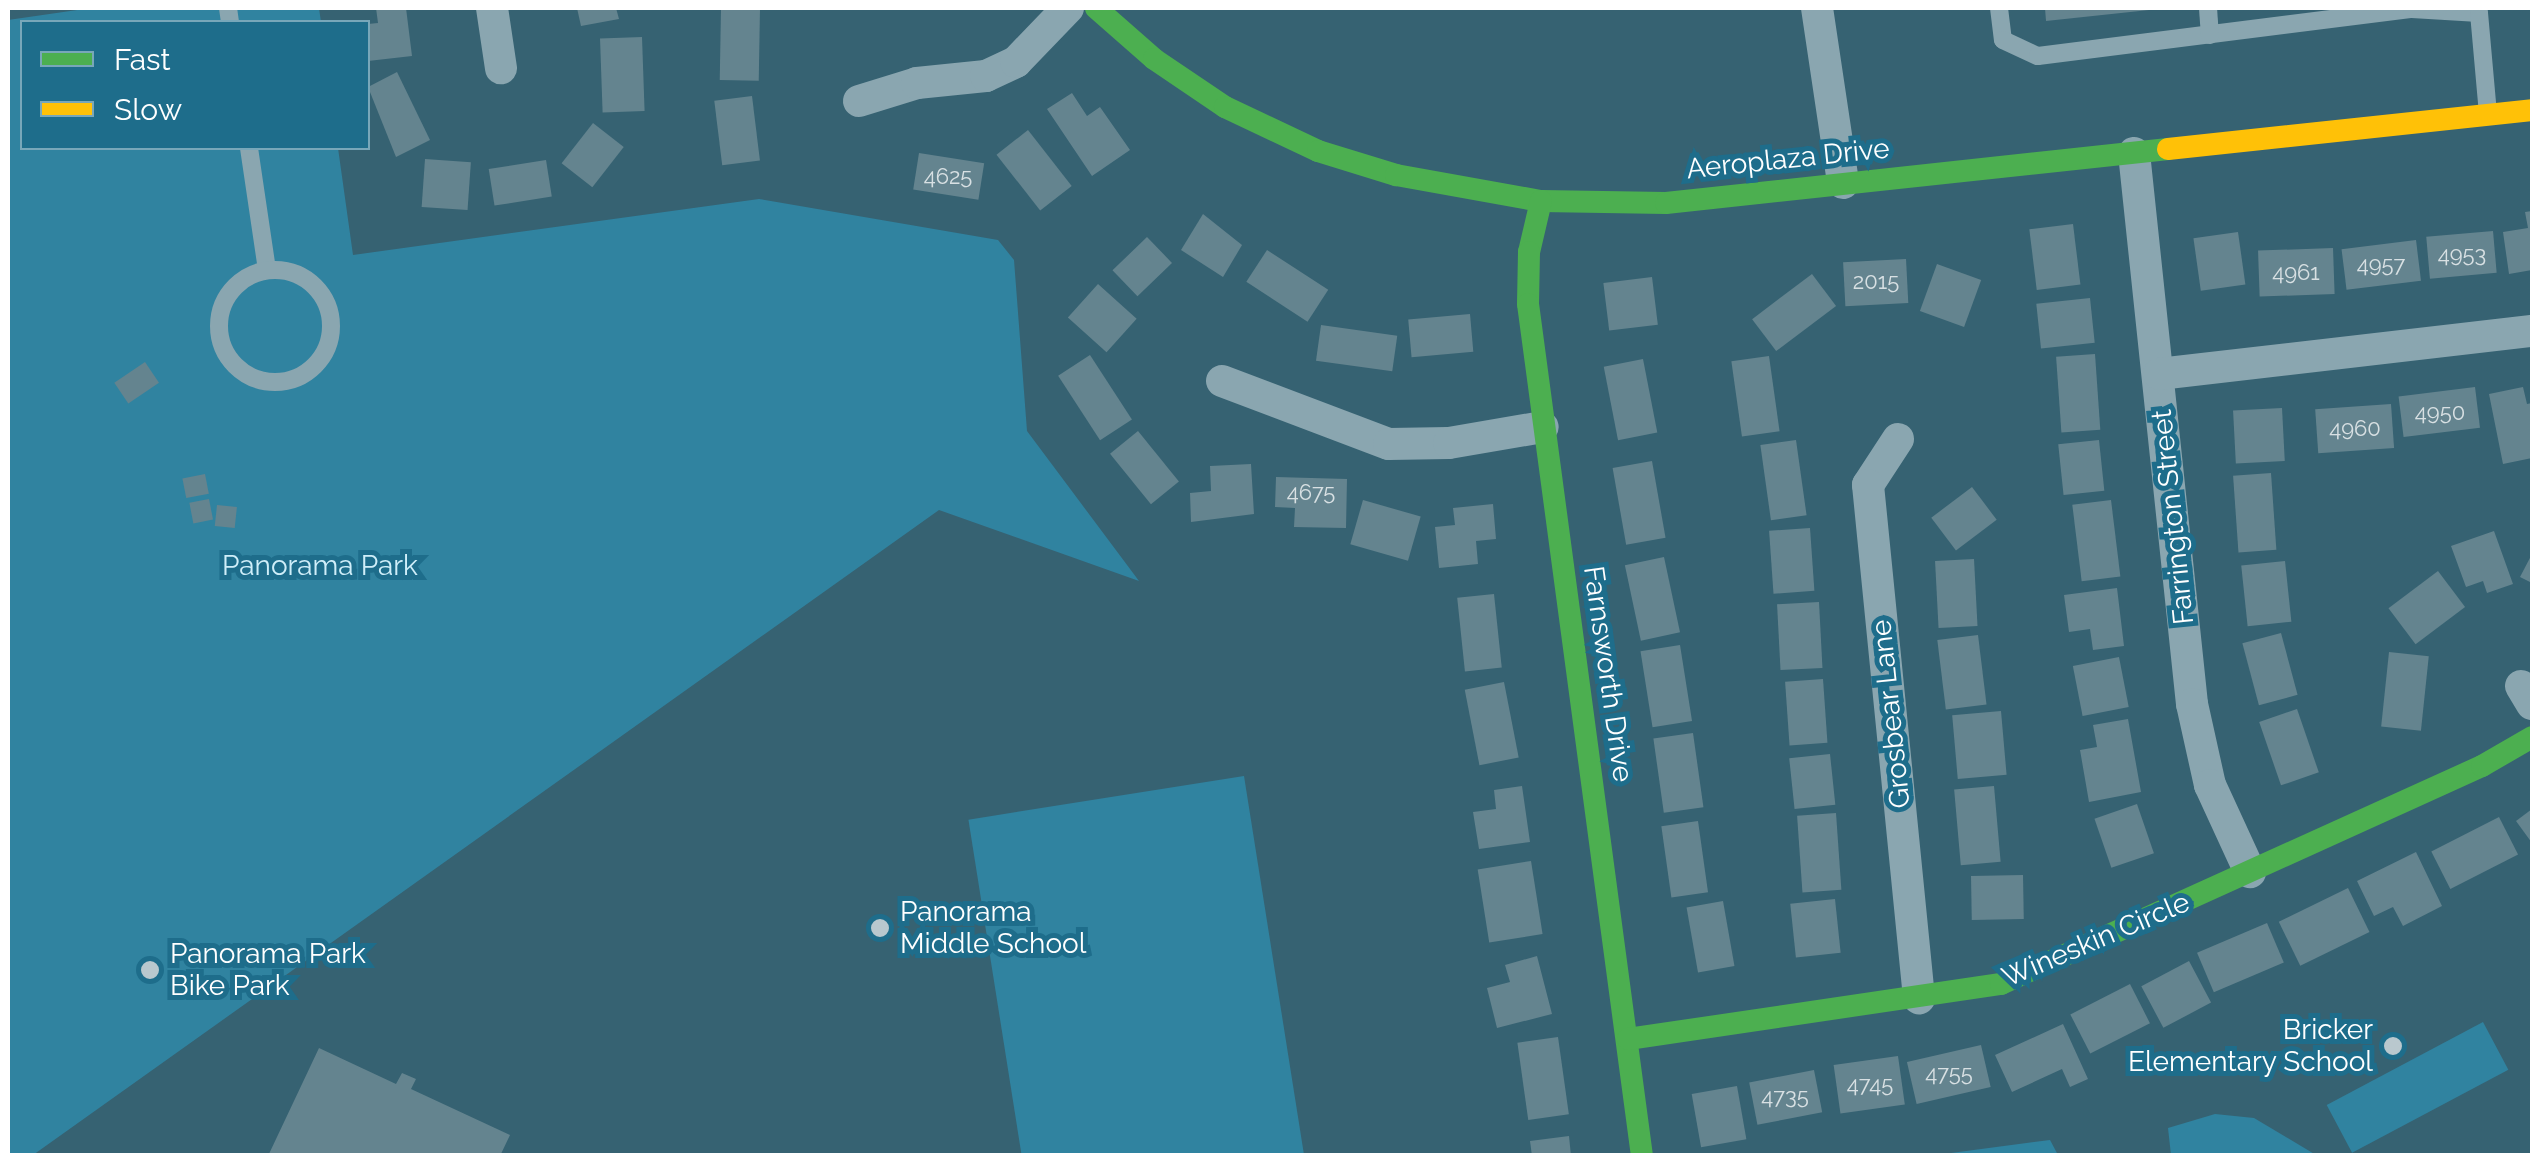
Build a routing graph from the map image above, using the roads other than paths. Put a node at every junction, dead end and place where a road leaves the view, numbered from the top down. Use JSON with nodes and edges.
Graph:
{"nodes":[{"id":1,"x":492,"y":8,"type":"edge"},
{"id":2,"x":1068,"y":8,"type":"edge"},
{"id":3,"x":1096,"y":8,"type":"edge"},
{"id":4,"x":1817,"y":8,"type":"edge"},
{"id":5,"x":1999,"y":8,"type":"edge"},
{"id":6,"x":2208,"y":8,"type":"edge"},
{"id":7,"x":2426,"y":9,"type":"edge"},
{"id":8,"x":2482,"y":10,"type":"edge"},
{"id":9,"x":2210,"y":35,"type":"junction"},
{"id":10,"x":501,"y":68,"type":"dead end"},
{"id":11,"x":859,"y":101,"type":"dead end"},
{"id":12,"x":2532,"y":110,"type":"edge"},
{"id":13,"x":2488,"y":114,"type":"junction"},
{"id":14,"x":248,"y":150,"type":"edge"},
{"id":15,"x":2134,"y":153,"type":"junction"},
{"id":16,"x":1843,"y":183,"type":"junction"},
{"id":17,"x":1541,"y":202,"type":"junction"},
{"id":18,"x":266,"y":270,"type":"junction"},
{"id":19,"x":2532,"y":331,"type":"edge"},
{"id":20,"x":2158,"y":374,"type":"junction"},
{"id":21,"x":1222,"y":381,"type":"dead end"},
{"id":22,"x":1543,"y":427,"type":"junction"},
{"id":23,"x":1898,"y":438,"type":"dead end"},
{"id":24,"x":2532,"y":736,"type":"edge"},
{"id":25,"x":2250,"y":872,"type":"junction"},
{"id":26,"x":1919,"y":998,"type":"junction"},
{"id":27,"x":1628,"y":1039,"type":"junction"},
{"id":28,"x":1642,"y":1156,"type":"edge"}],
"edges":[{"from":1,"to":10,"type":"street"},
{"from":2,"to":11,"type":"street"},
{"from":3,"to":17,"type":"street","name":"Aeroplaza Drive"},
{"from":4,"to":16,"type":"street"},
{"from":5,"to":9,"type":"lane"},
{"from":6,"to":9,"type":"lane"},
{"from":7,"to":8,"type":"lane"},
{"from":7,"to":9,"type":"lane"},
{"from":8,"to":13,"type":"lane"},
{"from":12,"to":13,"type":"street","name":"Aeroplaza Drive"},
{"from":13,"to":15,"type":"street","name":"Aeroplaza Drive"},
{"from":14,"to":18,"type":"lane"},
{"from":15,"to":16,"type":"street","name":"Aeroplaza Drive"},
{"from":15,"to":20,"type":"street","name":"Farrington Street"},
{"from":16,"to":17,"type":"street","name":"Aeroplaza Drive"},
{"from":17,"to":22,"type":"street","name":"Farnsworth Drive"},
{"from":18,"to":18,"type":"lane"},
{"from":19,"to":20,"type":"street"},
{"from":20,"to":25,"type":"street","name":"Farrington Street"},
{"from":21,"to":22,"type":"street"},
{"from":22,"to":27,"type":"street","name":"Farnsworth Drive"},
{"from":23,"to":26,"type":"street","name":"Grosbear Lane"},
{"from":24,"to":25,"type":"street","name":"Wineskin Circle"},
{"from":25,"to":26,"type":"street","name":"Wineskin Circle"},
{"from":26,"to":27,"type":"street","name":"Wineskin Circle"},
{"from":27,"to":28,"type":"street","name":"Farnsworth Drive"}]}
